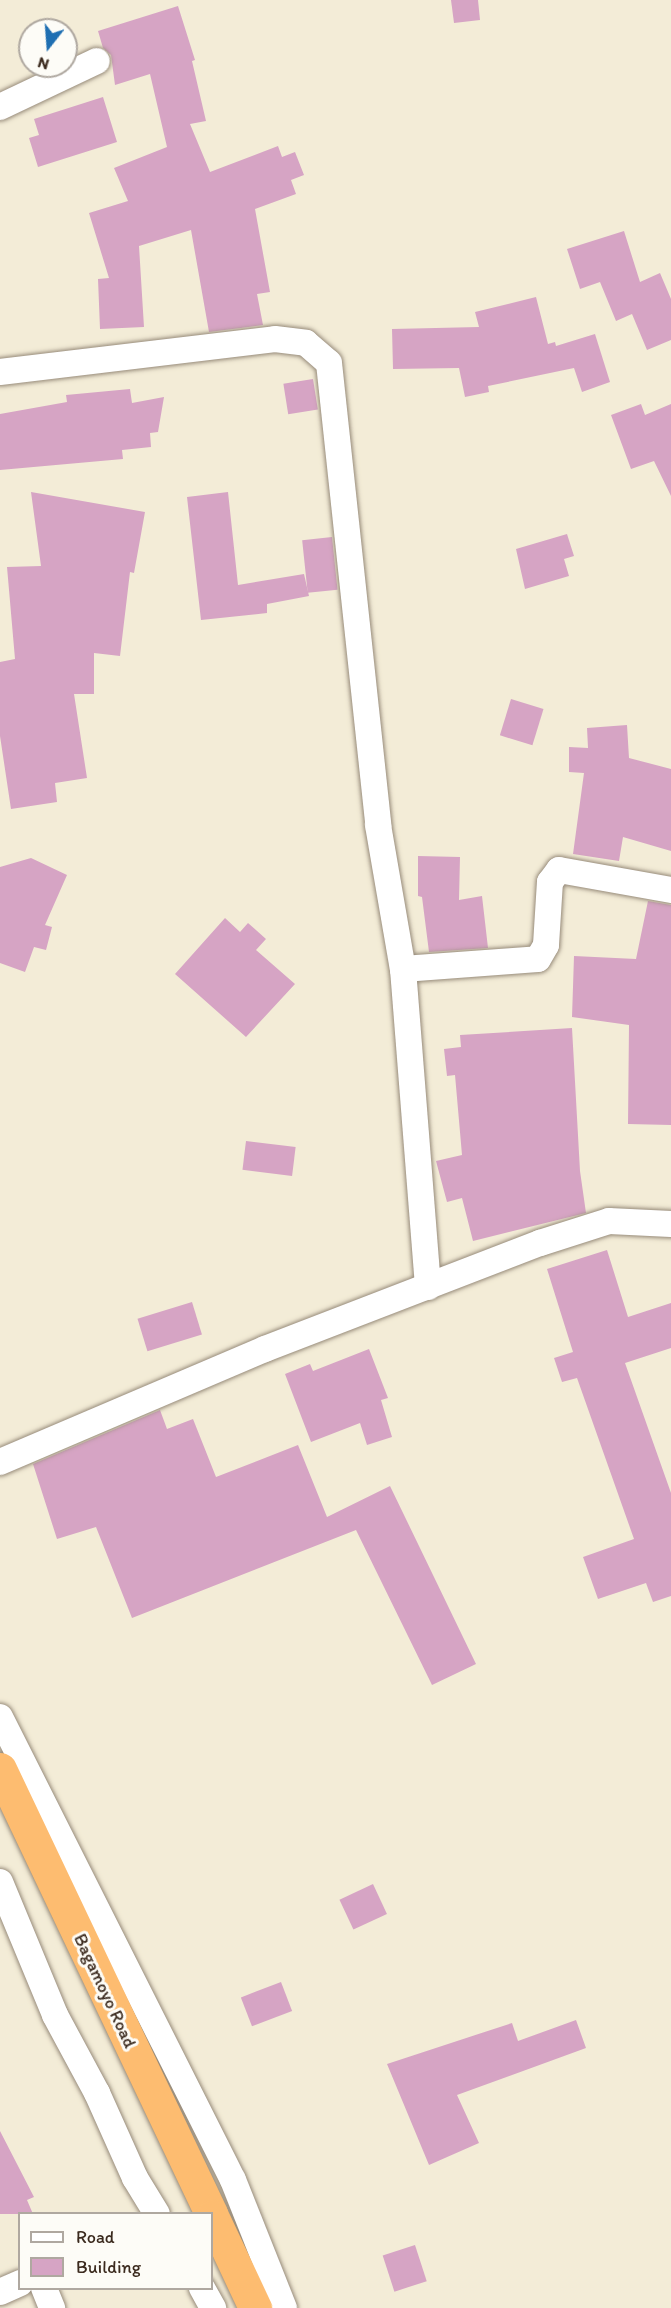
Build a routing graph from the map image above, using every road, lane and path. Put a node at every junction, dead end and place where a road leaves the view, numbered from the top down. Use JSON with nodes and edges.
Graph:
{"nodes":[{"id":1,"x":97,"y":61,"type":"dead end"},
{"id":2,"x":0,"y":107,"type":"edge"},
{"id":3,"x":0,"y":372,"type":"edge"},
{"id":4,"x":671,"y":890,"type":"edge"},
{"id":5,"x":403,"y":969,"type":"junction"},
{"id":6,"x":671,"y":1224,"type":"edge"},
{"id":7,"x":428,"y":1287,"type":"junction"},
{"id":8,"x":0,"y":1462,"type":"edge"},
{"id":9,"x":0,"y":1717,"type":"edge"},
{"id":10,"x":0,"y":1769,"type":"edge"},
{"id":11,"x":0,"y":1882,"type":"edge"},
{"id":12,"x":156,"y":2212,"type":"edge"},
{"id":13,"x":210,"y":2212,"type":"edge"},
{"id":14,"x":213,"y":2219,"type":"edge"},
{"id":15,"x":18,"y":2284,"type":"edge"},
{"id":16,"x":44,"y":2290,"type":"edge"},
{"id":17,"x":203,"y":2290,"type":"edge"},
{"id":18,"x":0,"y":2292,"type":"edge"},
{"id":19,"x":52,"y":2308,"type":"edge"},
{"id":20,"x":213,"y":2308,"type":"edge"},
{"id":21,"x":255,"y":2308,"type":"edge"},
{"id":22,"x":284,"y":2308,"type":"edge"}],
"edges":[{"from":1,"to":2,"type":"street"},
{"from":3,"to":5,"type":"street"},
{"from":4,"to":5,"type":"street"},
{"from":5,"to":7,"type":"street"},
{"from":6,"to":7,"type":"street"},
{"from":7,"to":8,"type":"street"},
{"from":9,"to":22,"type":"street"},
{"from":10,"to":13,"type":"highway","name":"Bagamoyo Road"},
{"from":11,"to":12,"type":"street"},
{"from":14,"to":21,"type":"highway","name":"Bagamoyo Road"},
{"from":15,"to":18,"type":"street"},
{"from":16,"to":19,"type":"street"},
{"from":17,"to":20,"type":"street"}]}
